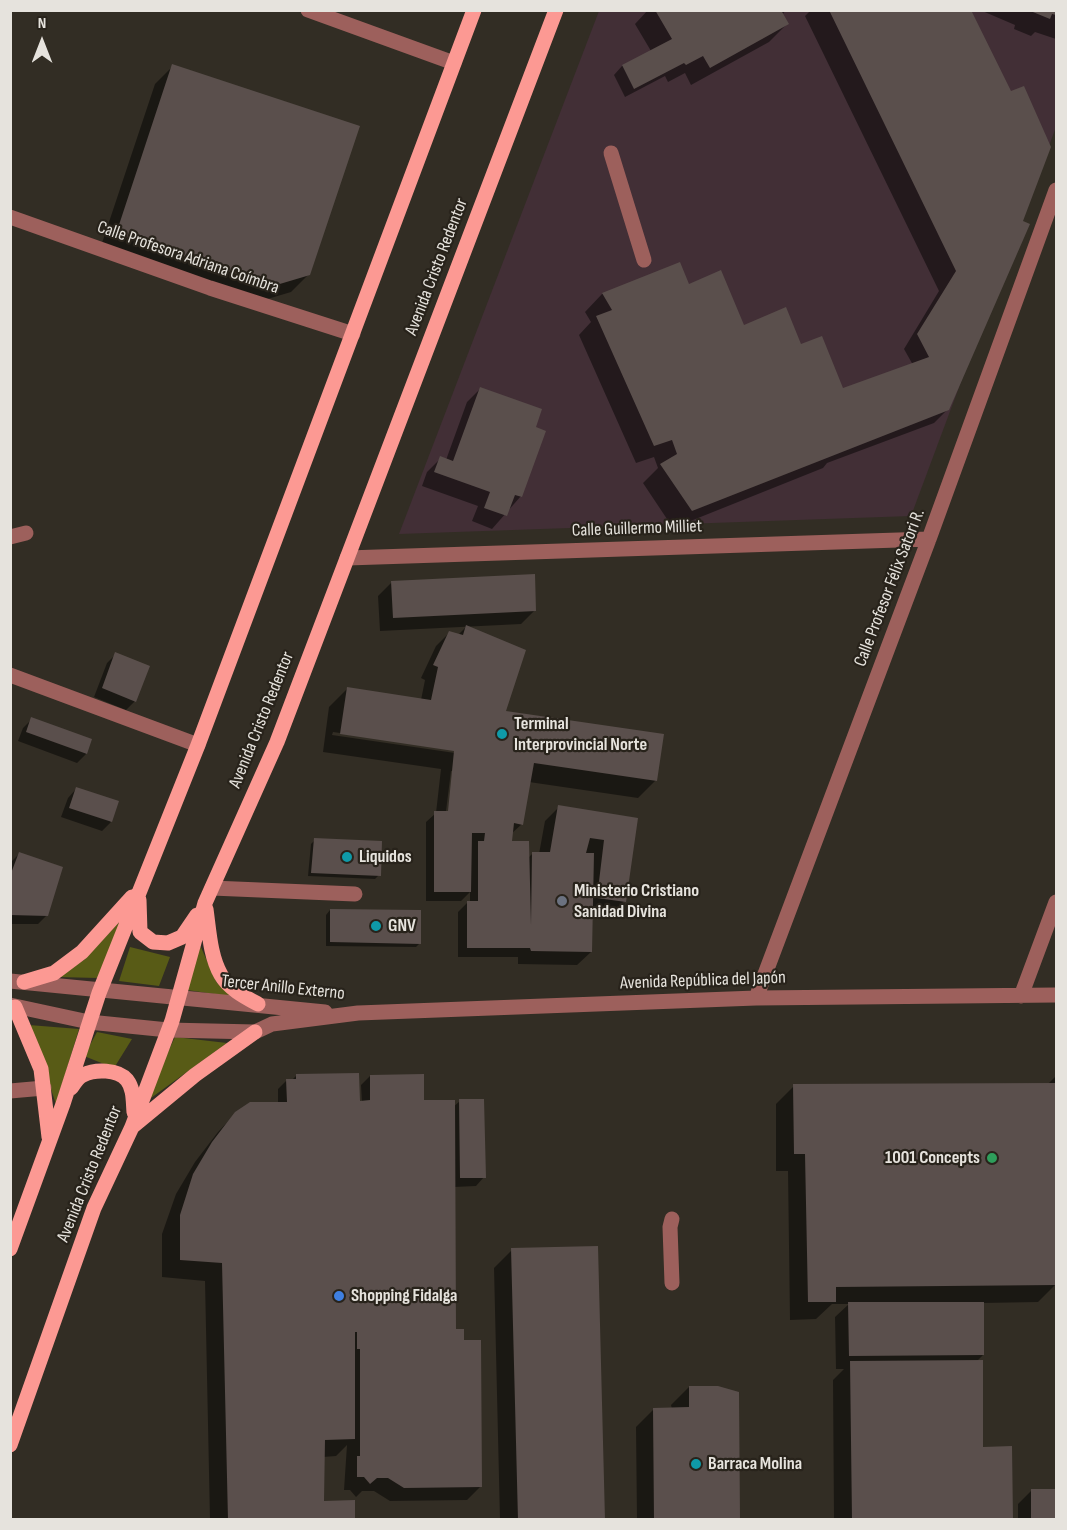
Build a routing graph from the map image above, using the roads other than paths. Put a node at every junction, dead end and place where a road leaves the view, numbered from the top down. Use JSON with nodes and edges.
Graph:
{"nodes":[{"id":1,"x":308,"y":10,"type":"edge"},
{"id":2,"x":474,"y":10,"type":"edge"},
{"id":3,"x":556,"y":10,"type":"edge"},
{"id":4,"x":454,"y":63,"type":"junction"},
{"id":5,"x":611,"y":153,"type":"dead end"},
{"id":6,"x":1056,"y":190,"type":"edge"},
{"id":7,"x":10,"y":218,"type":"edge"},
{"id":8,"x":644,"y":260,"type":"dead end"},
{"id":9,"x":353,"y":334,"type":"junction"},
{"id":10,"x":26,"y":532,"type":"dead end"},
{"id":11,"x":10,"y":537,"type":"edge"},
{"id":12,"x":929,"y":539,"type":"junction"},
{"id":13,"x":347,"y":558,"type":"junction"},
{"id":14,"x":10,"y":675,"type":"edge"},
{"id":15,"x":198,"y":745,"type":"junction"},
{"id":16,"x":140,"y":888,"type":"junction"},
{"id":17,"x":212,"y":888,"type":"junction"},
{"id":18,"x":356,"y":894,"type":"dead end"},
{"id":19,"x":1056,"y":902,"type":"edge"},
{"id":20,"x":205,"y":903,"type":"junction"},
{"id":21,"x":17,"y":982,"type":"edge"},
{"id":22,"x":101,"y":990,"type":"junction"},
{"id":23,"x":1056,"y":995,"type":"edge"},
{"id":24,"x":1021,"y":996,"type":"junction"},
{"id":25,"x":179,"y":997,"type":"junction"},
{"id":26,"x":756,"y":998,"type":"junction"},
{"id":27,"x":258,"y":1004,"type":"junction"},
{"id":28,"x":13,"y":1006,"type":"edge"},
{"id":29,"x":352,"y":1015,"type":"junction"},
{"id":30,"x":89,"y":1022,"type":"junction"},
{"id":31,"x":168,"y":1030,"type":"junction"},
{"id":32,"x":255,"y":1032,"type":"junction"},
{"id":33,"x":44,"y":1088,"type":"junction"},
{"id":34,"x":10,"y":1091,"type":"edge"},
{"id":35,"x":63,"y":1104,"type":"junction"},
{"id":36,"x":133,"y":1123,"type":"junction"},
{"id":37,"x":49,"y":1139,"type":"junction"},
{"id":38,"x":672,"y":1219,"type":"dead end"},
{"id":39,"x":10,"y":1249,"type":"edge"},
{"id":40,"x":672,"y":1283,"type":"dead end"},
{"id":41,"x":10,"y":1445,"type":"edge"}],
"edges":[{"from":1,"to":4,"type":"street"},
{"from":2,"to":4,"type":"main road"},
{"from":3,"to":13,"type":"main road","name":"Avenida Cristo Redentor"},
{"from":4,"to":9,"type":"main road"},
{"from":5,"to":8,"type":"street"},
{"from":6,"to":12,"type":"street","name":"Calle Profesor Félix Satori R."},
{"from":7,"to":9,"type":"street","name":"Calle Profesora Adriana Coímbra"},
{"from":9,"to":15,"type":"main road"},
{"from":10,"to":11,"type":"street"},
{"from":12,"to":13,"type":"street","name":"Calle Guillermo Milliet"},
{"from":12,"to":26,"type":"street","name":"Calle Profesor Félix Satori R."},
{"from":13,"to":17,"type":"main road","name":"Avenida Cristo Redentor"},
{"from":14,"to":15,"type":"street"},
{"from":15,"to":16,"type":"main road"},
{"from":16,"to":20,"type":"main road"},
{"from":16,"to":21,"type":"main road"},
{"from":16,"to":22,"type":"main road"},
{"from":17,"to":18,"type":"street"},
{"from":17,"to":20,"type":"main road","name":"Avenida Cristo Redentor"},
{"from":19,"to":24,"type":"street"},
{"from":20,"to":25,"type":"main road","name":"Avenida Cristo Redentor"},
{"from":20,"to":27,"type":"main road"},
{"from":21,"to":22,"type":"street","name":"Tercer Anillo Externo"},
{"from":22,"to":25,"type":"street","name":"Tercer Anillo Externo"},
{"from":22,"to":30,"type":"main road"},
{"from":23,"to":24,"type":"street","name":"Avenida República del Japón"},
{"from":24,"to":26,"type":"street","name":"Avenida República del Japón"},
{"from":25,"to":27,"type":"street","name":"Tercer Anillo Externo"},
{"from":25,"to":31,"type":"main road","name":"Avenida Cristo Redentor"},
{"from":26,"to":29,"type":"street","name":"Avenida República del Japón"},
{"from":27,"to":29,"type":"street","name":"Tercer Anillo Externo"},
{"from":28,"to":30,"type":"street","name":"Tercer Anillo Externo"},
{"from":28,"to":33,"type":"main road"},
{"from":29,"to":32,"type":"street","name":"Tercer Anillo Externo"},
{"from":30,"to":31,"type":"street","name":"Tercer Anillo Externo"},
{"from":30,"to":35,"type":"main road"},
{"from":31,"to":32,"type":"street","name":"Tercer Anillo Externo"},
{"from":31,"to":36,"type":"main road","name":"Avenida Cristo Redentor"},
{"from":32,"to":36,"type":"main road"},
{"from":33,"to":34,"type":"street"},
{"from":33,"to":37,"type":"main road"},
{"from":35,"to":36,"type":"main road"},
{"from":35,"to":37,"type":"main road"},
{"from":36,"to":41,"type":"main road","name":"Avenida Cristo Redentor"},
{"from":37,"to":39,"type":"main road"},
{"from":38,"to":40,"type":"street"}]}
